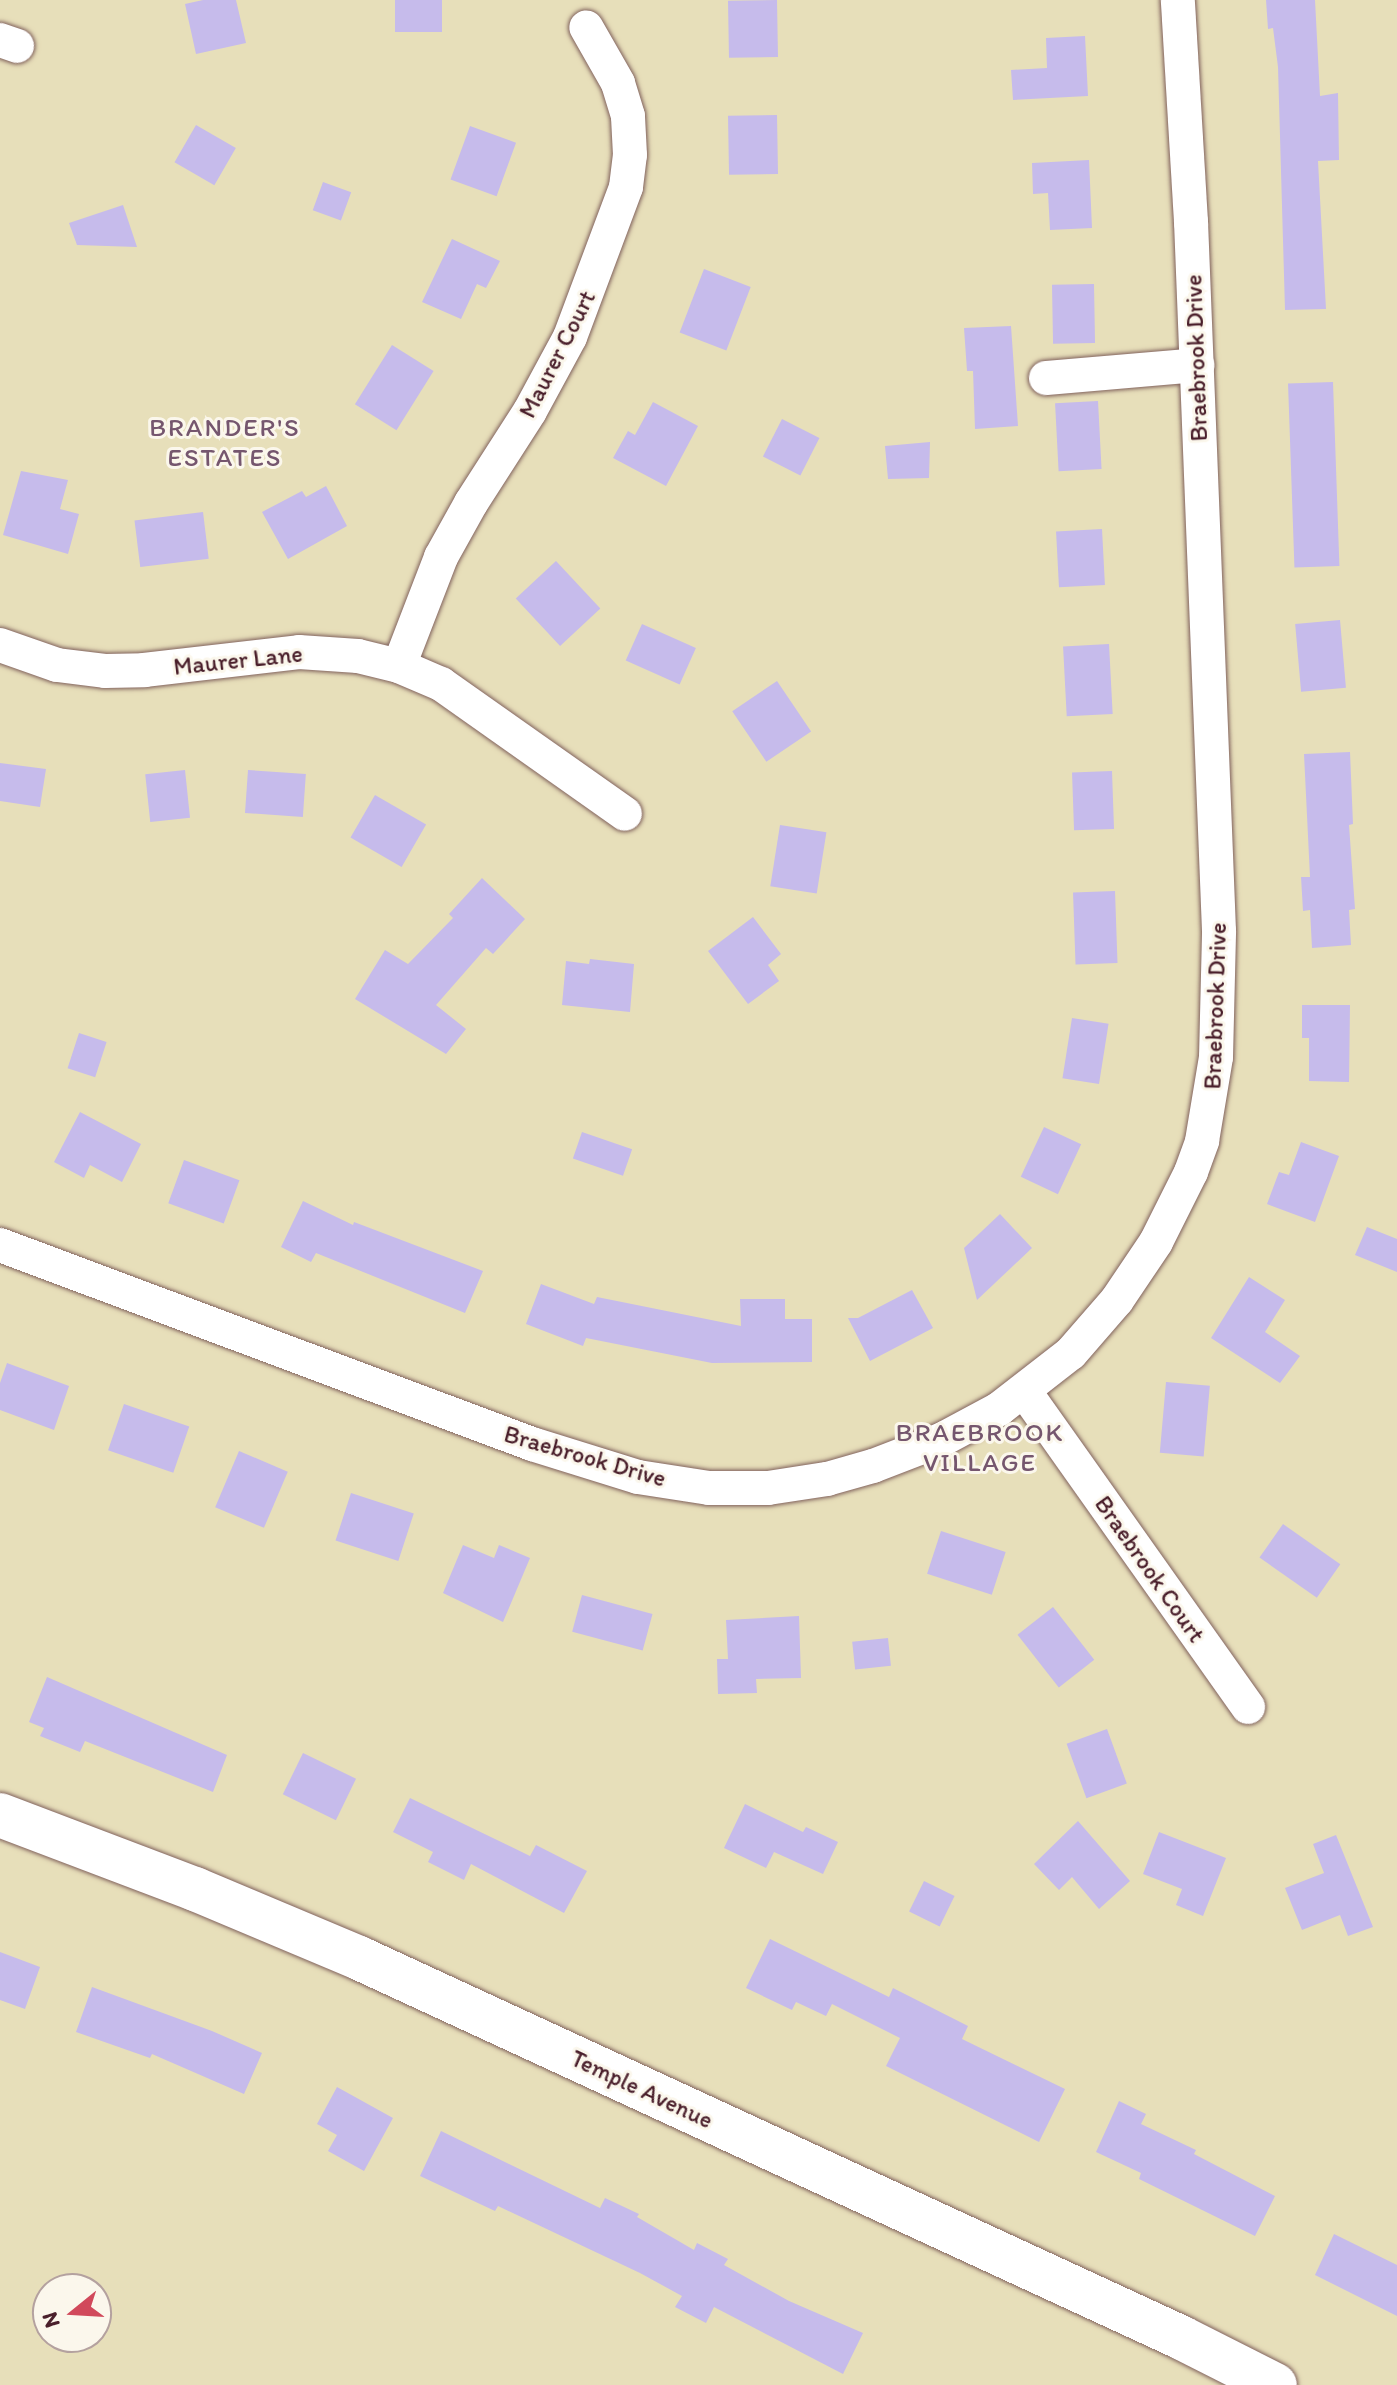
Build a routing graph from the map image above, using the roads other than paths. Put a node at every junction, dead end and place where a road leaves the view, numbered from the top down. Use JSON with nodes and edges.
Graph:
{"nodes":[{"id":1,"x":1178,"y":0,"type":"edge"},
{"id":2,"x":586,"y":27,"type":"dead end"},
{"id":3,"x":1197,"y":365,"type":"junction"},
{"id":4,"x":1046,"y":378,"type":"dead end"},
{"id":5,"x":0,"y":645,"type":"edge"},
{"id":6,"x":399,"y":666,"type":"junction"},
{"id":7,"x":625,"y":814,"type":"dead end"},
{"id":8,"x":0,"y":1245,"type":"edge"},
{"id":9,"x":1025,"y":1392,"type":"junction"},
{"id":10,"x":1248,"y":1707,"type":"dead end"},
{"id":11,"x":0,"y":1815,"type":"edge"},
{"id":12,"x":1275,"y":2385,"type":"edge"}],
"edges":[{"from":1,"to":3,"type":"street","name":"Braebrook Drive"},
{"from":2,"to":6,"type":"street","name":"Maurer Court"},
{"from":3,"to":4,"type":"street"},
{"from":3,"to":9,"type":"street","name":"Braebrook Drive"},
{"from":5,"to":6,"type":"street","name":"Maurer Lane"},
{"from":6,"to":7,"type":"street","name":"Maurer Lane"},
{"from":8,"to":9,"type":"street","name":"Braebrook Drive"},
{"from":9,"to":10,"type":"street","name":"Braebrook Court"},
{"from":11,"to":12,"type":"street","name":"Temple Avenue"}]}
